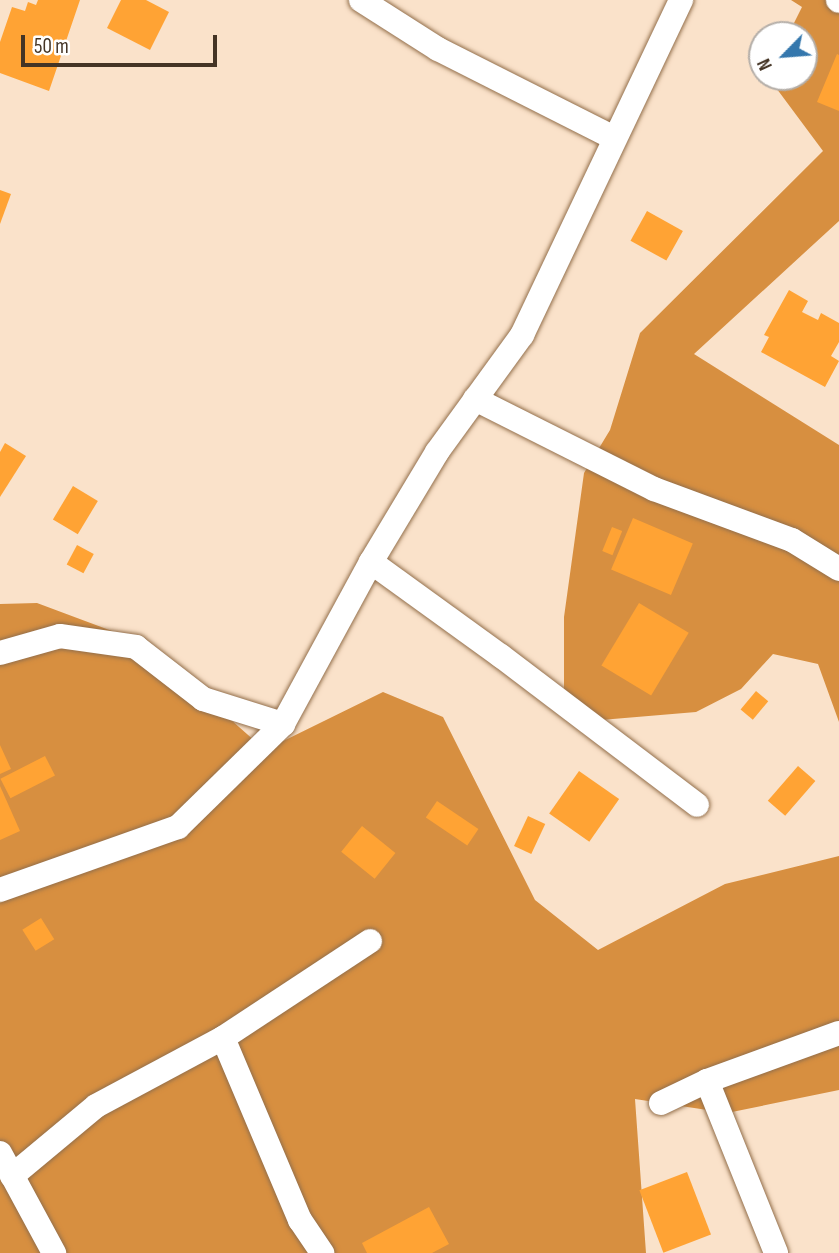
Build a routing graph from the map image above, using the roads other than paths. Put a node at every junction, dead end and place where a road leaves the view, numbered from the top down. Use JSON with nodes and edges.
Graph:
{"nodes":[{"id":1,"x":361,"y":0,"type":"edge"},
{"id":2,"x":681,"y":0,"type":"edge"},
{"id":3,"x":614,"y":138,"type":"junction"},
{"id":4,"x":475,"y":399,"type":"junction"},
{"id":5,"x":371,"y":562,"type":"junction"},
{"id":6,"x":839,"y":569,"type":"edge"},
{"id":7,"x":0,"y":653,"type":"edge"},
{"id":8,"x":283,"y":723,"type":"junction"},
{"id":9,"x":697,"y":805,"type":"dead end"},
{"id":10,"x":0,"y":890,"type":"edge"},
{"id":11,"x":370,"y":941,"type":"dead end"},
{"id":12,"x":839,"y":1033,"type":"edge"},
{"id":13,"x":223,"y":1038,"type":"junction"},
{"id":14,"x":707,"y":1081,"type":"junction"},
{"id":15,"x":661,"y":1103,"type":"dead end"},
{"id":16,"x":0,"y":1153,"type":"edge"},
{"id":17,"x":12,"y":1176,"type":"junction"},
{"id":18,"x":54,"y":1253,"type":"edge"},
{"id":19,"x":322,"y":1253,"type":"edge"},
{"id":20,"x":776,"y":1253,"type":"edge"}],
"edges":[{"from":1,"to":3,"type":"street"},
{"from":2,"to":3,"type":"street"},
{"from":3,"to":4,"type":"street"},
{"from":4,"to":5,"type":"street"},
{"from":4,"to":6,"type":"street"},
{"from":5,"to":8,"type":"street"},
{"from":5,"to":9,"type":"street"},
{"from":7,"to":8,"type":"street"},
{"from":8,"to":10,"type":"street"},
{"from":11,"to":13,"type":"street"},
{"from":12,"to":14,"type":"street"},
{"from":13,"to":17,"type":"street"},
{"from":13,"to":19,"type":"street"},
{"from":14,"to":15,"type":"street"},
{"from":14,"to":20,"type":"street"},
{"from":16,"to":17,"type":"street"},
{"from":17,"to":18,"type":"street"}]}
